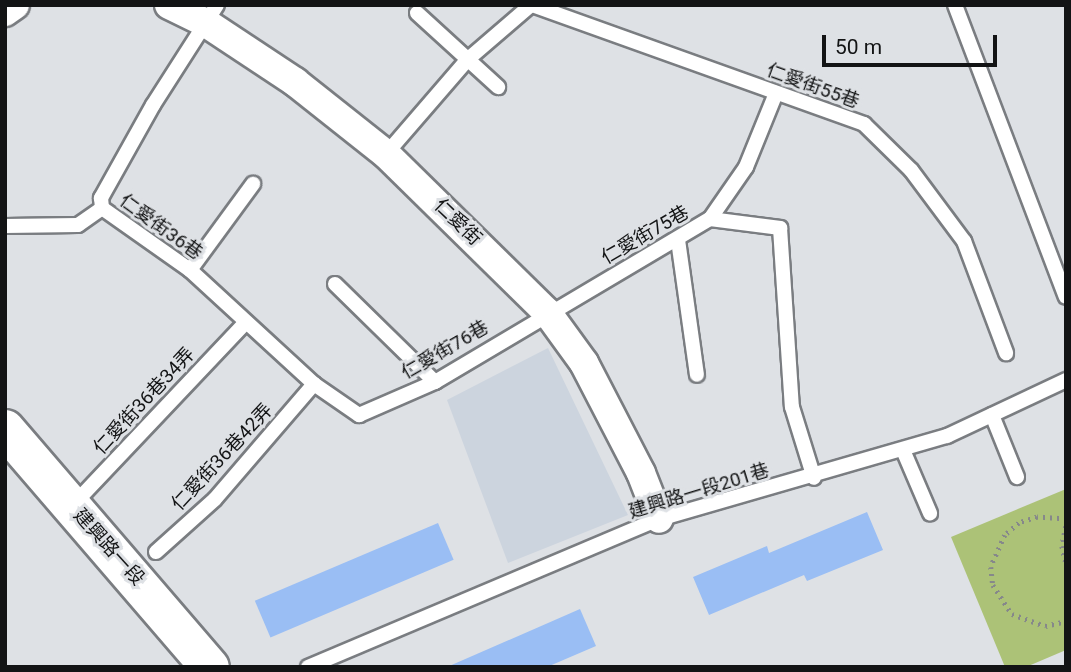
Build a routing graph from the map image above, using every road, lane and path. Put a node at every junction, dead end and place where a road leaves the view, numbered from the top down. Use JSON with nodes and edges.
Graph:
{"nodes":[{"id":1,"x":15,"y":5,"type":"edge"},
{"id":2,"x":169,"y":5,"type":"edge"},
{"id":3,"x":531,"y":5,"type":"edge"},
{"id":4,"x":955,"y":5,"type":"edge"},
{"id":5,"x":5,"y":12,"type":"edge"},
{"id":6,"x":417,"y":13,"type":"dead end"},
{"id":7,"x":211,"y":14,"type":"edge"},
{"id":8,"x":467,"y":60,"type":"junction"},
{"id":9,"x":498,"y":87,"type":"dead end"},
{"id":10,"x":776,"y":93,"type":"junction"},
{"id":11,"x":386,"y":154,"type":"junction"},
{"id":12,"x":253,"y":184,"type":"dead end"},
{"id":13,"x":102,"y":208,"type":"junction"},
{"id":14,"x":710,"y":219,"type":"junction"},
{"id":15,"x":5,"y":226,"type":"edge"},
{"id":16,"x":678,"y":240,"type":"junction"},
{"id":17,"x":190,"y":270,"type":"junction"},
{"id":18,"x":335,"y":284,"type":"dead end"},
{"id":19,"x":1066,"y":297,"type":"edge"},
{"id":20,"x":547,"y":312,"type":"junction"},
{"id":21,"x":245,"y":323,"type":"junction"},
{"id":22,"x":1006,"y":353,"type":"dead end"},
{"id":23,"x":697,"y":375,"type":"dead end"},
{"id":24,"x":1066,"y":380,"type":"edge"},
{"id":25,"x":435,"y":382,"type":"junction"},
{"id":26,"x":314,"y":384,"type":"junction"},
{"id":27,"x":359,"y":415,"type":"joint"},
{"id":28,"x":992,"y":415,"type":"junction"},
{"id":29,"x":5,"y":429,"type":"edge"},
{"id":30,"x":902,"y":450,"type":"junction"},
{"id":31,"x":1017,"y":477,"type":"dead end"},
{"id":32,"x":814,"y":478,"type":"junction"},
{"id":33,"x":72,"y":506,"type":"junction"},
{"id":34,"x":930,"y":513,"type":"dead end"},
{"id":35,"x":659,"y":519,"type":"junction"},
{"id":36,"x":1066,"y":519,"type":"edge"},
{"id":37,"x":1066,"y":526,"type":"edge"},
{"id":38,"x":156,"y":552,"type":"dead end"},
{"id":39,"x":1066,"y":565,"type":"edge"},
{"id":40,"x":1066,"y":621,"type":"edge"},
{"id":41,"x":211,"y":667,"type":"edge"},
{"id":42,"x":308,"y":667,"type":"edge"}],
"edges":[{"from":1,"to":5,"type":"street"},
{"from":2,"to":7,"type":"street","name":"仁愛街"},
{"from":3,"to":8,"type":"lane","name":"仁愛街55巷"},
{"from":3,"to":10,"type":"lane","name":"仁愛街55巷"},
{"from":4,"to":19,"type":"lane"},
{"from":6,"to":8,"type":"lane"},
{"from":7,"to":11,"type":"street","name":"仁愛街"},
{"from":7,"to":13,"type":"lane","name":"仁愛街36巷"},
{"from":8,"to":9,"type":"lane"},
{"from":8,"to":11,"type":"lane","name":"仁愛街55巷"},
{"from":10,"to":14,"type":"lane","name":"仁愛街75巷"},
{"from":10,"to":22,"type":"lane","name":"仁愛街55巷"},
{"from":11,"to":20,"type":"street","name":"仁愛街"},
{"from":12,"to":17,"type":"lane"},
{"from":13,"to":15,"type":"lane"},
{"from":13,"to":17,"type":"lane","name":"仁愛街36巷"},
{"from":14,"to":16,"type":"lane","name":"仁愛街75巷"},
{"from":14,"to":32,"type":"lane"},
{"from":16,"to":20,"type":"lane","name":"仁愛街75巷"},
{"from":16,"to":23,"type":"lane"},
{"from":17,"to":21,"type":"lane","name":"仁愛街36巷"},
{"from":18,"to":25,"type":"lane"},
{"from":20,"to":25,"type":"lane","name":"仁愛街76巷"},
{"from":20,"to":35,"type":"street","name":"仁愛街"},
{"from":21,"to":26,"type":"lane","name":"仁愛街36巷"},
{"from":21,"to":33,"type":"lane","name":"仁愛街36巷34弄"},
{"from":24,"to":28,"type":"lane","name":"建興路一段201巷"},
{"from":25,"to":27,"type":"lane","name":"仁愛街76巷"},
{"from":26,"to":27,"type":"lane","name":"仁愛街36巷"},
{"from":26,"to":38,"type":"lane","name":"仁愛街36巷42弄"},
{"from":28,"to":30,"type":"lane","name":"建興路一段201巷"},
{"from":28,"to":31,"type":"lane"},
{"from":29,"to":33,"type":"street","name":"建興路一段"},
{"from":30,"to":32,"type":"lane","name":"建興路一段201巷"},
{"from":30,"to":34,"type":"lane"},
{"from":32,"to":35,"type":"lane","name":"建興路一段201巷"},
{"from":33,"to":41,"type":"street","name":"建興路一段"},
{"from":35,"to":42,"type":"lane","name":"建興路一段201巷"},
{"from":36,"to":40,"type":"path"},
{"from":37,"to":39,"type":"path"}]}
